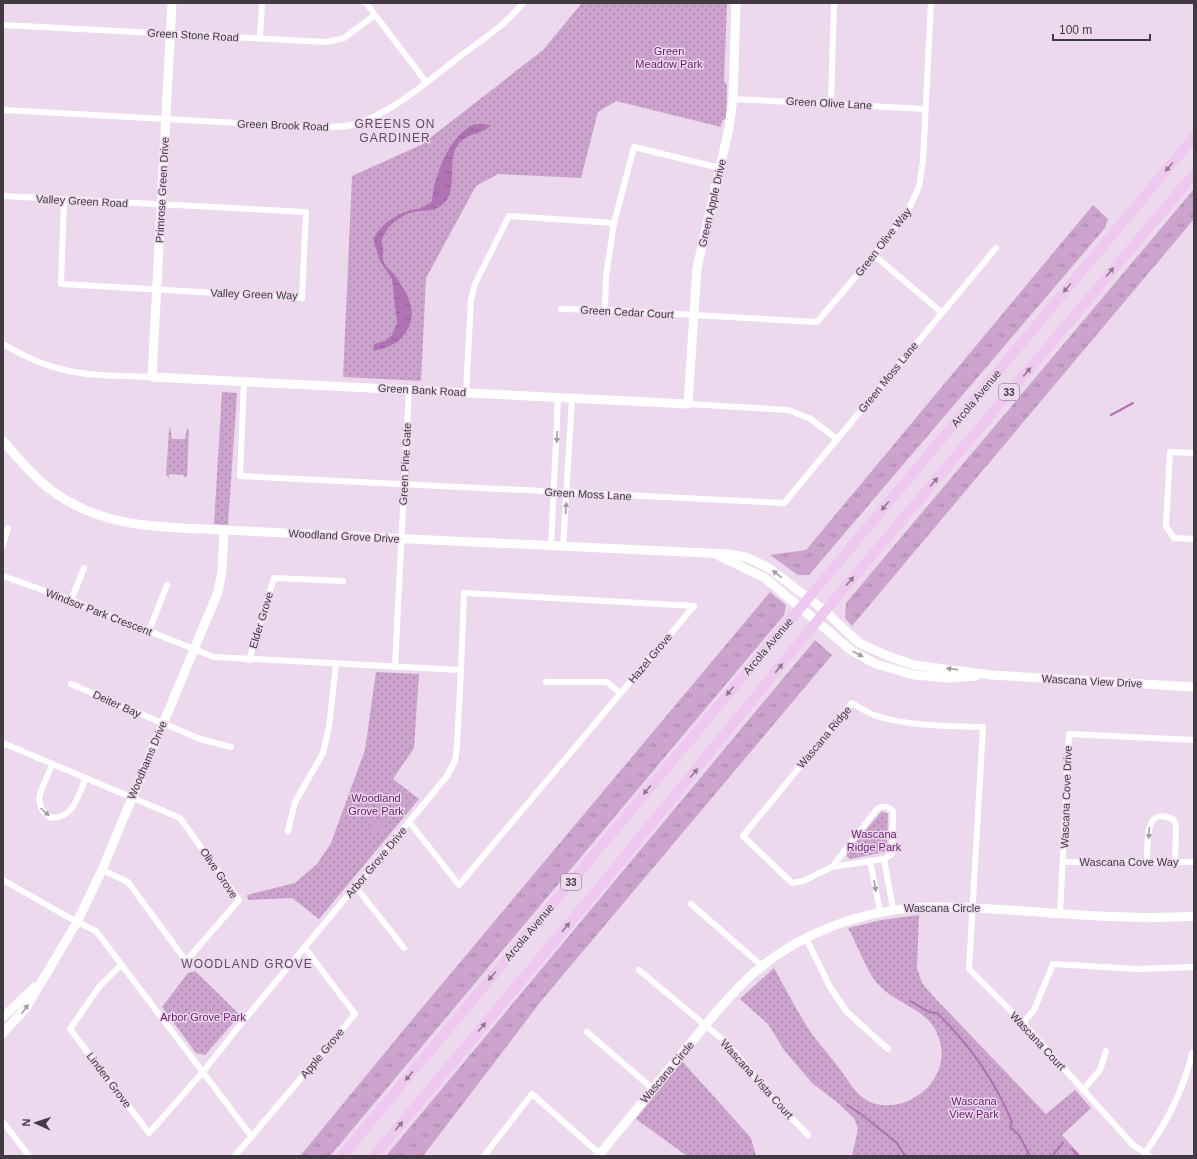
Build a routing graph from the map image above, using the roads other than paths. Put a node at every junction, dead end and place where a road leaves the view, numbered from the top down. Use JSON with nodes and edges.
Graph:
{"nodes":[{"id":1,"x":172,"y":3,"type":"edge"},
{"id":2,"x":262,"y":3,"type":"edge"},
{"id":3,"x":366,"y":3,"type":"edge"},
{"id":4,"x":523,"y":3,"type":"edge"},
{"id":5,"x":736,"y":3,"type":"edge"},
{"id":6,"x":834,"y":3,"type":"edge"},
{"id":7,"x":931,"y":3,"type":"edge"},
{"id":8,"x":375,"y":15,"type":"junction"},
{"id":9,"x":3,"y":25,"type":"edge"},
{"id":10,"x":171,"y":34,"type":"junction"},
{"id":11,"x":260,"y":38,"type":"junction"},
{"id":12,"x":426,"y":82,"type":"junction"},
{"id":13,"x":733,"y":99,"type":"junction"},
{"id":14,"x":831,"y":103,"type":"junction"},
{"id":15,"x":925,"y":109,"type":"junction"},
{"id":16,"x":3,"y":110,"type":"edge"},
{"id":17,"x":166,"y":119,"type":"junction"},
{"id":18,"x":1194,"y":137,"type":"edge"},
{"id":19,"x":720,"y":168,"type":"junction"},
{"id":20,"x":1194,"y":174,"type":"edge"},
{"id":21,"x":3,"y":196,"type":"edge"},
{"id":22,"x":64,"y":200,"type":"junction"},
{"id":23,"x":161,"y":205,"type":"junction"},
{"id":24,"x":614,"y":223,"type":"junction"},
{"id":25,"x":996,"y":248,"type":"dead end"},
{"id":26,"x":874,"y":255,"type":"junction"},
{"id":27,"x":156,"y":290,"type":"junction"},
{"id":28,"x":561,"y":309,"type":"dead end"},
{"id":29,"x":605,"y":310,"type":"junction"},
{"id":30,"x":941,"y":312,"type":"junction"},
{"id":31,"x":694,"y":315,"type":"junction"},
{"id":32,"x":3,"y":344,"type":"edge"},
{"id":33,"x":152,"y":377,"type":"junction"},
{"id":34,"x":244,"y":381,"type":"junction"},
{"id":35,"x":409,"y":389,"type":"junction"},
{"id":36,"x":466,"y":392,"type":"junction"},
{"id":37,"x":558,"y":398,"type":"junction"},
{"id":38,"x":572,"y":399,"type":"junction"},
{"id":39,"x":688,"y":404,"type":"junction"},
{"id":40,"x":838,"y":439,"type":"junction"},
{"id":41,"x":3,"y":441,"type":"edge"},
{"id":42,"x":1194,"y":453,"type":"edge"},
{"id":43,"x":404,"y":485,"type":"junction"},
{"id":44,"x":554,"y":492,"type":"junction"},
{"id":45,"x":567,"y":493,"type":"junction"},
{"id":46,"x":8,"y":528,"type":"dead end"},
{"id":47,"x":224,"y":530,"type":"junction"},
{"id":48,"x":401,"y":538,"type":"junction"},
{"id":49,"x":1194,"y":539,"type":"edge"},
{"id":50,"x":3,"y":545,"type":"edge"},
{"id":51,"x":551,"y":547,"type":"junction"},
{"id":52,"x":563,"y":547,"type":"junction"},
{"id":53,"x":713,"y":553,"type":"junction"},
{"id":54,"x":84,"y":568,"type":"dead end"},
{"id":55,"x":3,"y":576,"type":"edge"},
{"id":56,"x":343,"y":581,"type":"dead end"},
{"id":57,"x":167,"y":585,"type":"dead end"},
{"id":58,"x":808,"y":598,"type":"junction"},
{"id":59,"x":71,"y":600,"type":"junction"},
{"id":60,"x":800,"y":607,"type":"junction"},
{"id":61,"x":825,"y":611,"type":"junction"},
{"id":62,"x":818,"y":620,"type":"junction"},
{"id":63,"x":149,"y":631,"type":"junction"},
{"id":64,"x":195,"y":649,"type":"junction"},
{"id":65,"x":249,"y":660,"type":"junction"},
{"id":66,"x":336,"y":664,"type":"junction"},
{"id":67,"x":395,"y":667,"type":"junction"},
{"id":68,"x":461,"y":670,"type":"junction"},
{"id":69,"x":991,"y":675,"type":"junction"},
{"id":70,"x":546,"y":682,"type":"dead end"},
{"id":71,"x":71,"y":684,"type":"dead end"},
{"id":72,"x":1194,"y":687,"type":"edge"},
{"id":73,"x":620,"y":693,"type":"junction"},
{"id":74,"x":162,"y":724,"type":"junction"},
{"id":75,"x":1194,"y":740,"type":"edge"},
{"id":76,"x":3,"y":743,"type":"edge"},
{"id":77,"x":231,"y":747,"type":"dead end"},
{"id":78,"x":52,"y":765,"type":"junction"},
{"id":79,"x":86,"y":778,"type":"junction"},
{"id":80,"x":131,"y":797,"type":"junction"},
{"id":81,"x":410,"y":823,"type":"junction"},
{"id":82,"x":288,"y":831,"type":"dead end"},
{"id":83,"x":884,"y":858,"type":"junction"},
{"id":84,"x":870,"y":861,"type":"junction"},
{"id":85,"x":1064,"y":862,"type":"junction"},
{"id":86,"x":1147,"y":862,"type":"junction"},
{"id":87,"x":1194,"y":862,"type":"edge"},
{"id":88,"x":1175,"y":863,"type":"junction"},
{"id":89,"x":832,"y":867,"type":"junction"},
{"id":90,"x":102,"y":870,"type":"junction"},
{"id":91,"x":3,"y":880,"type":"edge"},
{"id":92,"x":356,"y":887,"type":"junction"},
{"id":93,"x":691,"y":904,"type":"dead end"},
{"id":94,"x":973,"y":908,"type":"junction"},
{"id":95,"x":893,"y":909,"type":"junction"},
{"id":96,"x":880,"y":912,"type":"junction"},
{"id":97,"x":1060,"y":914,"type":"junction"},
{"id":98,"x":1194,"y":916,"type":"edge"},
{"id":99,"x":77,"y":922,"type":"junction"},
{"id":100,"x":806,"y":938,"type":"junction"},
{"id":101,"x":305,"y":948,"type":"junction"},
{"id":102,"x":404,"y":948,"type":"dead end"},
{"id":103,"x":121,"y":965,"type":"junction"},
{"id":104,"x":762,"y":966,"type":"junction"},
{"id":105,"x":1194,"y":967,"type":"edge"},
{"id":106,"x":639,"y":970,"type":"dead end"},
{"id":107,"x":42,"y":980,"type":"junction"},
{"id":108,"x":3,"y":1017,"type":"edge"},
{"id":109,"x":1023,"y":1023,"type":"junction"},
{"id":110,"x":705,"y":1025,"type":"junction"},
{"id":111,"x":587,"y":1032,"type":"dead end"},
{"id":112,"x":3,"y":1033,"type":"edge"},
{"id":113,"x":888,"y":1049,"type":"dead end"},
{"id":114,"x":1106,"y":1051,"type":"dead end"},
{"id":115,"x":1192,"y":1053,"type":"dead end"},
{"id":116,"x":203,"y":1072,"type":"junction"},
{"id":117,"x":653,"y":1088,"type":"junction"},
{"id":118,"x":1083,"y":1090,"type":"junction"},
{"id":119,"x":3,"y":1122,"type":"edge"},
{"id":120,"x":808,"y":1134,"type":"dead end"},
{"id":121,"x":252,"y":1137,"type":"junction"},
{"id":122,"x":1147,"y":1154,"type":"edge"},
{"id":123,"x":600,"y":1155,"type":"edge"},
{"id":124,"x":30,"y":1156,"type":"edge"},
{"id":125,"x":235,"y":1156,"type":"edge"},
{"id":126,"x":342,"y":1156,"type":"edge"},
{"id":127,"x":374,"y":1156,"type":"edge"},
{"id":128,"x":484,"y":1156,"type":"edge"}],
"edges":[{"from":1,"to":10,"type":"street","name":"Primrose Green Drive"},
{"from":2,"to":11,"type":"street"},
{"from":3,"to":8,"type":"street"},
{"from":4,"to":12,"type":"street","name":"Green Brook Road"},
{"from":5,"to":13,"type":"street","name":"Green Apple Drive"},
{"from":6,"to":14,"type":"street"},
{"from":7,"to":15,"type":"street","name":"Green Olive Way"},
{"from":8,"to":11,"type":"street","name":"Green Stone Road"},
{"from":8,"to":12,"type":"street"},
{"from":9,"to":10,"type":"street","name":"Green Stone Road"},
{"from":10,"to":11,"type":"street","name":"Green Stone Road"},
{"from":10,"to":17,"type":"street","name":"Primrose Green Drive"},
{"from":12,"to":17,"type":"street","name":"Green Brook Road"},
{"from":13,"to":14,"type":"street","name":"Green Olive Lane"},
{"from":13,"to":19,"type":"street","name":"Green Apple Drive"},
{"from":14,"to":15,"type":"street","name":"Green Olive Lane"},
{"from":15,"to":26,"type":"street","name":"Green Olive Way"},
{"from":16,"to":17,"type":"street","name":"Green Brook Road"},
{"from":17,"to":23,"type":"street","name":"Primrose Green Drive"},
{"from":18,"to":58,"type":"main road","name":"Arcola Avenue","number":"33","one_way":true},
{"from":19,"to":24,"type":"street"},
{"from":19,"to":31,"type":"street","name":"Green Apple Drive"},
{"from":61,"to":20,"type":"main road","name":"Arcola Avenue","number":"33","one_way":true},
{"from":21,"to":22,"type":"street","name":"Valley Green Road"},
{"from":22,"to":23,"type":"street","name":"Valley Green Road"},
{"from":22,"to":27,"type":"street","name":"Valley Green Way"},
{"from":23,"to":27,"type":"street","name":"Primrose Green Drive"},
{"from":23,"to":27,"type":"street","name":"Valley Green Way"},
{"from":24,"to":29,"type":"street"},
{"from":24,"to":36,"type":"street"},
{"from":25,"to":30,"type":"street","name":"Green Moss Lane"},
{"from":26,"to":30,"type":"street"},
{"from":26,"to":31,"type":"street","name":"Green Olive Way"},
{"from":27,"to":33,"type":"street","name":"Primrose Green Drive"},
{"from":28,"to":29,"type":"street","name":"Green Cedar Court"},
{"from":29,"to":31,"type":"street","name":"Green Cedar Court"},
{"from":30,"to":40,"type":"street","name":"Green Moss Lane"},
{"from":31,"to":39,"type":"street","name":"Green Apple Drive"},
{"from":32,"to":33,"type":"street","name":"Green Bank Road"},
{"from":33,"to":34,"type":"street","name":"Green Bank Road"},
{"from":34,"to":35,"type":"street","name":"Green Bank Road"},
{"from":34,"to":43,"type":"street","name":"Green Moss Lane"},
{"from":35,"to":36,"type":"street","name":"Green Bank Road"},
{"from":35,"to":43,"type":"street","name":"Green Pine Gate"},
{"from":36,"to":37,"type":"street","name":"Green Bank Road"},
{"from":37,"to":38,"type":"street","name":"Green Bank Road"},
{"from":37,"to":44,"type":"street","one_way":true},
{"from":38,"to":39,"type":"street","name":"Green Bank Road"},
{"from":38,"to":45,"type":"street"},
{"from":39,"to":40,"type":"street","name":"Green Bank Road"},
{"from":40,"to":45,"type":"street","name":"Green Moss Lane"},
{"from":41,"to":47,"type":"street","name":"Woodland Grove Drive"},
{"from":42,"to":49,"type":"street"},
{"from":43,"to":44,"type":"street","name":"Green Moss Lane"},
{"from":43,"to":48,"type":"street","name":"Green Pine Gate"},
{"from":44,"to":45,"type":"street","name":"Green Moss Lane"},
{"from":44,"to":51,"type":"street"},
{"from":52,"to":45,"type":"street","one_way":true},
{"from":46,"to":50,"type":"street"},
{"from":47,"to":48,"type":"street","name":"Woodland Grove Drive"},
{"from":47,"to":64,"type":"street","name":"Woodhams Drive"},
{"from":48,"to":51,"type":"street","name":"Woodland Grove Drive"},
{"from":48,"to":67,"type":"street","name":"Green Pine Gate"},
{"from":51,"to":52,"type":"street","name":"Woodland Grove Drive"},
{"from":52,"to":53,"type":"street","name":"Woodland Grove Drive"},
{"from":58,"to":53,"type":"street","name":"Woodland Grove Drive","one_way":true},
{"from":53,"to":60,"type":"street","name":"Woodland Grove Drive"},
{"from":54,"to":59,"type":"street"},
{"from":55,"to":59,"type":"street","name":"Windsor Park Crescent"},
{"from":56,"to":65,"type":"street","name":"Elder Grove"},
{"from":57,"to":63,"type":"street"},
{"from":58,"to":60,"type":"main road","name":"Arcola Avenue","number":"33"},
{"from":58,"to":61,"type":"street","name":"Wascana View Drive"},
{"from":59,"to":63,"type":"street","name":"Windsor Park Crescent"},
{"from":60,"to":62,"type":"street","name":"Wascana View Drive"},
{"from":60,"to":126,"type":"main road","name":"Arcola Avenue","number":"33","one_way":true},
{"from":61,"to":62,"type":"main road","name":"Arcola Avenue","number":"33"},
{"from":69,"to":61,"type":"street","name":"Wascana View Drive","one_way":true},
{"from":62,"to":69,"type":"street","name":"Wascana View Drive","one_way":true},
{"from":127,"to":62,"type":"main road","name":"Arcola Avenue","number":"33","one_way":true},
{"from":63,"to":64,"type":"street","name":"Windsor Park Crescent"},
{"from":64,"to":65,"type":"street"},
{"from":64,"to":74,"type":"street","name":"Woodhams Drive"},
{"from":65,"to":66,"type":"street"},
{"from":66,"to":67,"type":"street"},
{"from":66,"to":82,"type":"street"},
{"from":67,"to":68,"type":"street"},
{"from":68,"to":73,"type":"street","name":"Hazel Grove"},
{"from":68,"to":81,"type":"street","name":"Arbor Grove Drive"},
{"from":69,"to":72,"type":"street","name":"Wascana View Drive"},
{"from":70,"to":73,"type":"street"},
{"from":71,"to":74,"type":"street","name":"Deiter Bay"},
{"from":73,"to":81,"type":"street","name":"Hazel Grove"},
{"from":74,"to":77,"type":"street","name":"Deiter Bay"},
{"from":74,"to":80,"type":"street","name":"Woodhams Drive"},
{"from":75,"to":85,"type":"street","name":"Wascana Cove Drive"},
{"from":76,"to":78,"type":"street"},
{"from":78,"to":79,"type":"street"},
{"from":78,"to":79,"type":"street","one_way":true},
{"from":79,"to":80,"type":"street"},
{"from":80,"to":90,"type":"street","name":"Woodhams Drive"},
{"from":80,"to":90,"type":"street","name":"Olive Grove"},
{"from":81,"to":92,"type":"street","name":"Arbor Grove Drive"},
{"from":83,"to":84,"type":"street","name":"Wascana Ridge"},
{"from":83,"to":89,"type":"street","name":"Wascana Ridge"},
{"from":83,"to":95,"type":"street"},
{"from":84,"to":89,"type":"street","name":"Wascana Ridge"},
{"from":84,"to":96,"type":"street","one_way":true},
{"from":85,"to":86,"type":"street","name":"Wascana Cove Way"},
{"from":85,"to":97,"type":"street","name":"Wascana Cove Drive"},
{"from":86,"to":88,"type":"street","name":"Wascana Cove Way"},
{"from":88,"to":86,"type":"street","one_way":true},
{"from":87,"to":88,"type":"street","name":"Wascana Cove Way"},
{"from":89,"to":94,"type":"street","name":"Wascana Ridge"},
{"from":90,"to":99,"type":"street","name":"Woodhams Drive"},
{"from":91,"to":99,"type":"street"},
{"from":92,"to":101,"type":"street","name":"Arbor Grove Drive"},
{"from":92,"to":102,"type":"street"},
{"from":93,"to":104,"type":"street"},
{"from":94,"to":95,"type":"street","name":"Wascana Circle"},
{"from":94,"to":97,"type":"street","name":"Wascana Circle"},
{"from":94,"to":109,"type":"street","name":"Wascana Court"},
{"from":95,"to":96,"type":"street","name":"Wascana Circle"},
{"from":96,"to":100,"type":"street","name":"Wascana Circle"},
{"from":97,"to":98,"type":"street","name":"Wascana Circle"},
{"from":99,"to":103,"type":"street"},
{"from":99,"to":107,"type":"street","name":"Woodhams Drive"},
{"from":100,"to":104,"type":"street","name":"Wascana Circle"},
{"from":100,"to":113,"type":"street"},
{"from":101,"to":116,"type":"street","name":"Arbor Grove Drive"},
{"from":101,"to":121,"type":"street","name":"Apple Grove"},
{"from":103,"to":116,"type":"street"},
{"from":103,"to":116,"type":"street","name":"Linden Grove"},
{"from":104,"to":110,"type":"street","name":"Wascana Circle"},
{"from":105,"to":109,"type":"street"},
{"from":106,"to":110,"type":"street","name":"Wascana Vista Court"},
{"from":107,"to":108,"type":"street","name":"Woodhams Drive"},
{"from":112,"to":107,"type":"street","name":"Woodhams Drive","one_way":true},
{"from":109,"to":118,"type":"street","name":"Wascana Court"},
{"from":110,"to":117,"type":"street","name":"Wascana Circle"},
{"from":110,"to":120,"type":"street","name":"Wascana Vista Court"},
{"from":111,"to":117,"type":"street"},
{"from":114,"to":118,"type":"street"},
{"from":115,"to":122,"type":"street"},
{"from":116,"to":121,"type":"street"},
{"from":117,"to":123,"type":"street","name":"Wascana Circle"},
{"from":118,"to":122,"type":"street","name":"Wascana Court"},
{"from":119,"to":124,"type":"street"},
{"from":121,"to":125,"type":"street","name":"Apple Grove"},
{"from":123,"to":128,"type":"street"}]}
